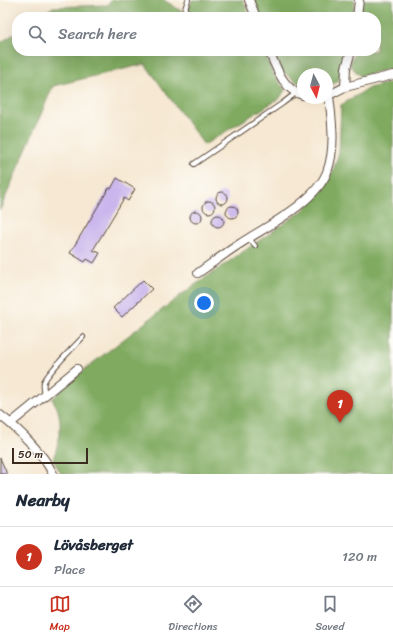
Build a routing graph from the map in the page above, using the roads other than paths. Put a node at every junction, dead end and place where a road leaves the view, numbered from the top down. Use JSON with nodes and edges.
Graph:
{"nodes":[{"id":1,"x":188,"y":0,"type":"edge"},
{"id":2,"x":249,"y":0,"type":"edge"},
{"id":3,"x":359,"y":0,"type":"edge"},
{"id":4,"x":185,"y":9,"type":"dead end"},
{"id":5,"x":254,"y":12,"type":"edge"},
{"id":6,"x":358,"y":12,"type":"edge"},
{"id":7,"x":271,"y":56,"type":"edge"},
{"id":8,"x":350,"y":56,"type":"edge"},
{"id":9,"x":393,"y":75,"type":"edge"},
{"id":10,"x":345,"y":87,"type":"junction"},
{"id":11,"x":297,"y":92,"type":"edge"},
{"id":12,"x":333,"y":93,"type":"edge"},
{"id":13,"x":297,"y":95,"type":"edge"},
{"id":14,"x":329,"y":104,"type":"edge"},
{"id":15,"x":194,"y":164,"type":"dead end"},
{"id":16,"x":249,"y":237,"type":"junction"},
{"id":17,"x":255,"y":246,"type":"dead end"},
{"id":18,"x":198,"y":273,"type":"dead end"},
{"id":19,"x":83,"y":337,"type":"dead end"},
{"id":20,"x":77,"y":369,"type":"dead end"},
{"id":21,"x":45,"y":395,"type":"junction"},
{"id":22,"x":0,"y":415,"type":"edge"},
{"id":23,"x":11,"y":423,"type":"junction"},
{"id":24,"x":53,"y":474,"type":"edge"}],
"edges":[{"from":1,"to":4,"type":"lane"},
{"from":2,"to":5,"type":"street"},
{"from":3,"to":6,"type":"street"},
{"from":7,"to":11,"type":"street"},
{"from":8,"to":10,"type":"street"},
{"from":9,"to":10,"type":"street"},
{"from":10,"to":12,"type":"street"},
{"from":13,"to":15,"type":"lane"},
{"from":14,"to":16,"type":"street"},
{"from":16,"to":17,"type":"lane"},
{"from":16,"to":18,"type":"street"},
{"from":19,"to":21,"type":"lane"},
{"from":20,"to":21,"type":"street"},
{"from":21,"to":23,"type":"street"},
{"from":22,"to":23,"type":"street"},
{"from":23,"to":24,"type":"street"}]}
